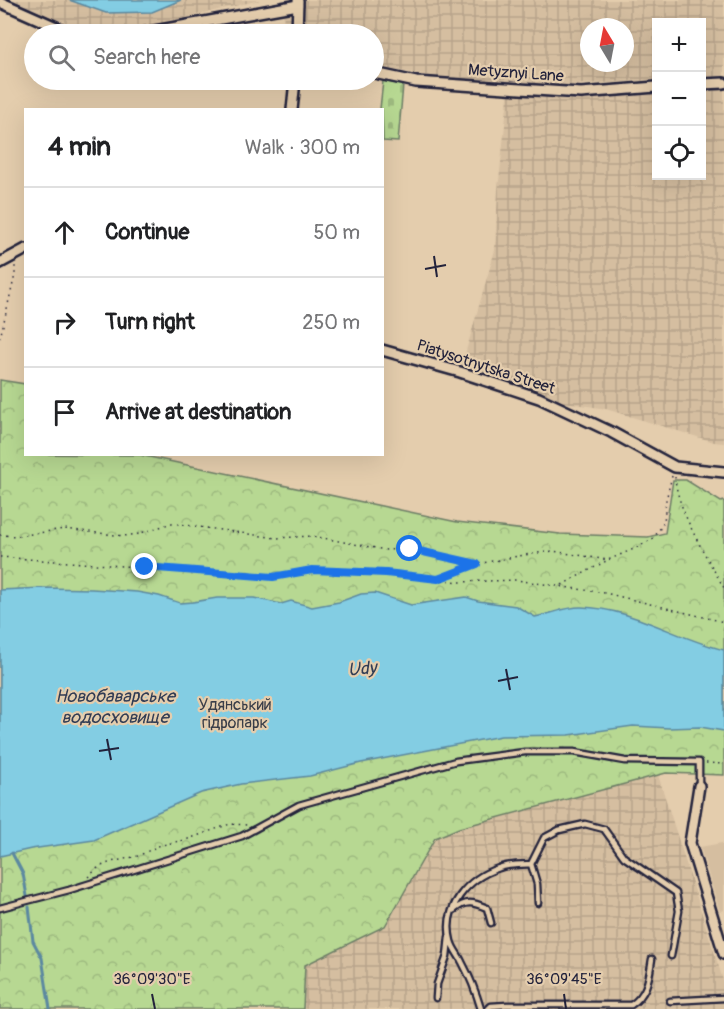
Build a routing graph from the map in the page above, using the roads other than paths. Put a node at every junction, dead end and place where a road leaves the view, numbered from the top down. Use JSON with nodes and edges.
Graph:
{"nodes":[{"id":1,"x":0,"y":2,"type":"edge"},
{"id":2,"x":298,"y":3,"type":"edge"},
{"id":3,"x":50,"y":24,"type":"edge"},
{"id":4,"x":190,"y":24,"type":"edge"},
{"id":5,"x":297,"y":24,"type":"edge"},
{"id":6,"x":384,"y":75,"type":"edge"},
{"id":7,"x":724,"y":82,"type":"edge"},
{"id":8,"x":706,"y":84,"type":"edge"},
{"id":9,"x":652,"y":87,"type":"edge"},
{"id":10,"x":294,"y":90,"type":"edge"},
{"id":11,"x":292,"y":108,"type":"edge"},
{"id":12,"x":24,"y":249,"type":"edge"},
{"id":13,"x":0,"y":263,"type":"edge"},
{"id":14,"x":384,"y":351,"type":"edge"},
{"id":15,"x":724,"y":472,"type":"edge"},
{"id":16,"x":699,"y":786,"type":"joint"},
{"id":17,"x":531,"y":864,"type":"junction"},
{"id":18,"x":538,"y":903,"type":"dead end"},
{"id":19,"x":0,"y":908,"type":"edge"},
{"id":20,"x":452,"y":912,"type":"junction"},
{"id":21,"x":491,"y":923,"type":"dead end"},
{"id":22,"x":449,"y":932,"type":"junction"},
{"id":23,"x":724,"y":954,"type":"edge"},
{"id":24,"x":671,"y":957,"type":"dead end"},
{"id":25,"x":652,"y":958,"type":"dead end"},
{"id":26,"x":436,"y":998,"type":"dead end"},
{"id":27,"x":724,"y":998,"type":"edge"},
{"id":28,"x":670,"y":1001,"type":"dead end"},
{"id":29,"x":631,"y":1005,"type":"junction"},
{"id":30,"x":606,"y":1007,"type":"edge"},
{"id":31,"x":481,"y":1009,"type":"edge"},
{"id":32,"x":488,"y":1009,"type":"edge"},
{"id":33,"x":639,"y":1009,"type":"edge"}],
"edges":[{"from":1,"to":3,"type":"street"},
{"from":2,"to":4,"type":"street"},
{"from":2,"to":5,"type":"street"},
{"from":6,"to":9,"type":"street","name":"Metyznyi Lane"},
{"from":7,"to":8,"type":"street"},
{"from":10,"to":11,"type":"street"},
{"from":12,"to":13,"type":"street"},
{"from":14,"to":15,"type":"street","name":"Piatysotnytska Street"},
{"from":16,"to":19,"type":"lane"},
{"from":16,"to":23,"type":"street"},
{"from":17,"to":18,"type":"lane"},
{"from":17,"to":20,"type":"lane"},
{"from":17,"to":24,"type":"lane"},
{"from":20,"to":21,"type":"lane"},
{"from":20,"to":22,"type":"lane"},
{"from":22,"to":26,"type":"lane"},
{"from":22,"to":31,"type":"lane"},
{"from":25,"to":29,"type":"lane"},
{"from":27,"to":28,"type":"lane"},
{"from":29,"to":30,"type":"lane"},
{"from":29,"to":33,"type":"lane"},
{"from":30,"to":32,"type":"lane"}]}
